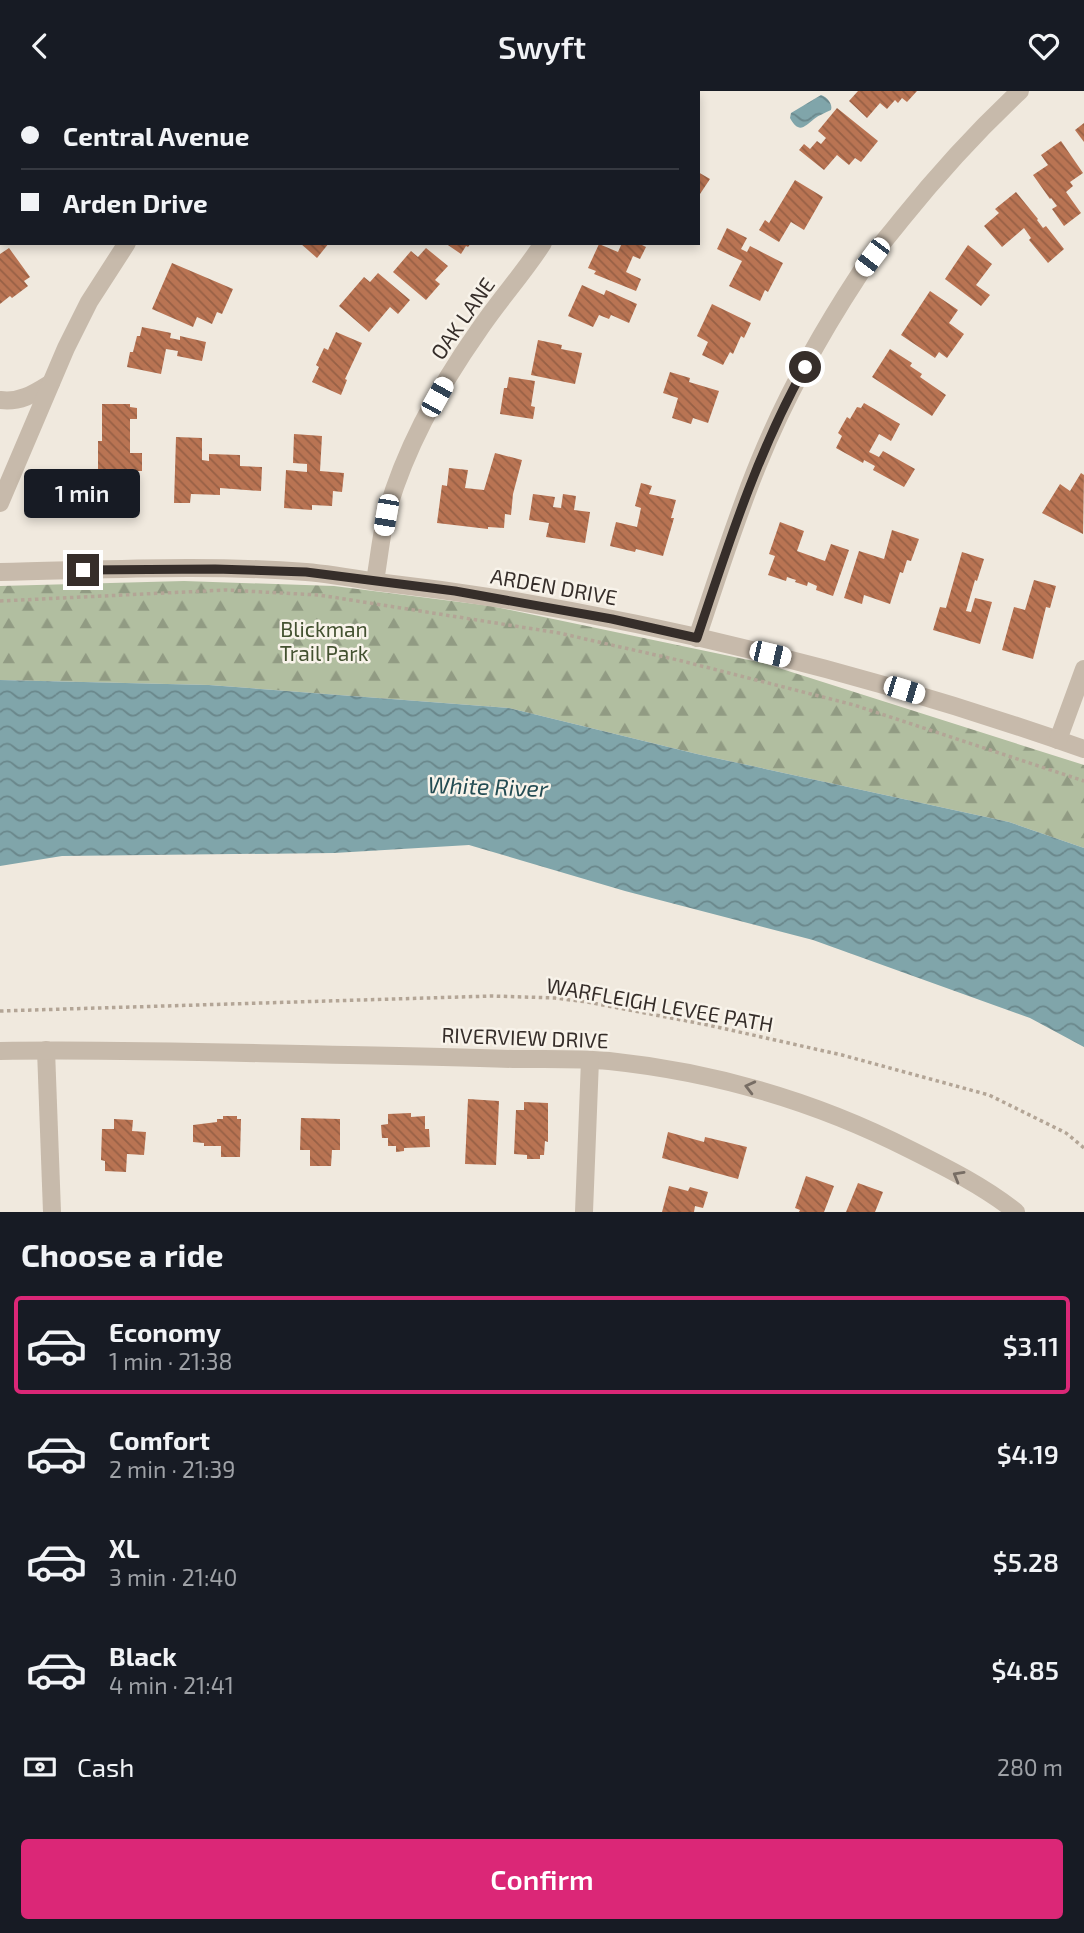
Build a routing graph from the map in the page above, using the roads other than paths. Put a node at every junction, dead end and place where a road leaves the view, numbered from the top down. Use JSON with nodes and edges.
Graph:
{"nodes":[{"id":1,"x":1020,"y":91,"type":"edge"},
{"id":2,"x":126,"y":245,"type":"edge"},
{"id":3,"x":542,"y":245,"type":"edge"},
{"id":4,"x":51,"y":383,"type":"junction"},
{"id":5,"x":0,"y":400,"type":"edge"},
{"id":6,"x":0,"y":503,"type":"edge"},
{"id":7,"x":0,"y":572,"type":"edge"},
{"id":8,"x":375,"y":581,"type":"junction"},
{"id":9,"x":697,"y":638,"type":"junction"},
{"id":10,"x":1084,"y":669,"type":"edge"},
{"id":11,"x":1058,"y":740,"type":"junction"},
{"id":12,"x":1084,"y":749,"type":"edge"},
{"id":13,"x":46,"y":1050,"type":"junction"},
{"id":14,"x":0,"y":1051,"type":"edge"},
{"id":15,"x":590,"y":1060,"type":"junction"},
{"id":16,"x":52,"y":1212,"type":"edge"},
{"id":17,"x":584,"y":1212,"type":"edge"},
{"id":18,"x":1016,"y":1212,"type":"edge"}],
"edges":[{"from":1,"to":9,"type":"street"},
{"from":2,"to":4,"type":"street"},
{"from":3,"to":8,"type":"street","name":"OAK LANE"},
{"from":4,"to":5,"type":"street"},
{"from":4,"to":6,"type":"street"},
{"from":7,"to":8,"type":"street","name":"ARDEN DRIVE"},
{"from":8,"to":9,"type":"street","name":"ARDEN DRIVE"},
{"from":9,"to":11,"type":"street","name":"ARDEN DRIVE"},
{"from":10,"to":11,"type":"street"},
{"from":11,"to":12,"type":"street","name":"ARDEN DRIVE"},
{"from":13,"to":14,"type":"street","name":"RIVERVIEW DRIVE"},
{"from":13,"to":15,"type":"street","name":"RIVERVIEW DRIVE"},
{"from":13,"to":16,"type":"street"},
{"from":15,"to":17,"type":"street"},
{"from":18,"to":15,"type":"street","name":"RIVERVIEW DRIVE","one_way":true}]}
